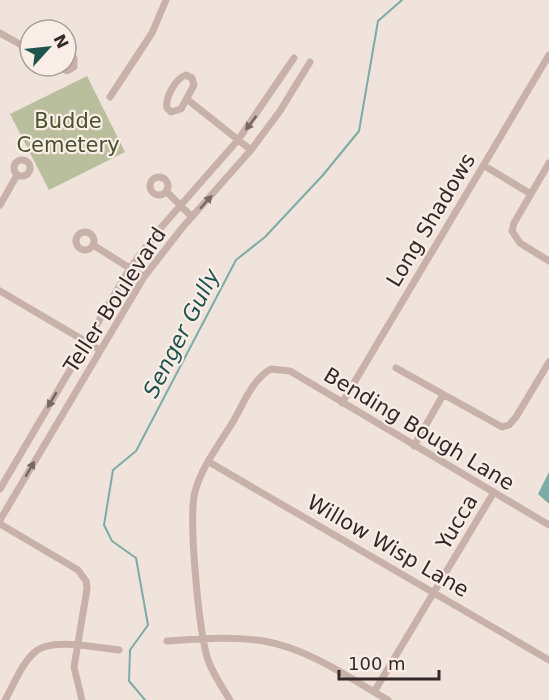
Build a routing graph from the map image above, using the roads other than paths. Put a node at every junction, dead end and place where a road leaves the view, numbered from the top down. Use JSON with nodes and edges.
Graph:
{"nodes":[{"id":1,"x":166,"y":0,"type":"edge"},
{"id":2,"x":0,"y":33,"type":"edge"},
{"id":3,"x":18,"y":43,"type":"edge"},
{"id":4,"x":549,"y":55,"type":"edge"},
{"id":5,"x":294,"y":58,"type":"dead end"},
{"id":6,"x":310,"y":62,"type":"dead end"},
{"id":7,"x":284,"y":75,"type":"junction"},
{"id":8,"x":297,"y":83,"type":"junction"},
{"id":9,"x":110,"y":97,"type":"dead end"},
{"id":10,"x":188,"y":100,"type":"junction"},
{"id":11,"x":238,"y":140,"type":"junction"},
{"id":12,"x":251,"y":150,"type":"junction"},
{"id":13,"x":549,"y":164,"type":"edge"},
{"id":14,"x":488,"y":168,"type":"dead end"},
{"id":15,"x":17,"y":175,"type":"dead end"},
{"id":16,"x":166,"y":191,"type":"dead end"},
{"id":17,"x":531,"y":194,"type":"junction"},
{"id":18,"x":0,"y":205,"type":"edge"},
{"id":19,"x":180,"y":205,"type":"junction"},
{"id":20,"x":192,"y":217,"type":"junction"},
{"id":21,"x":93,"y":245,"type":"dead end"},
{"id":22,"x":549,"y":261,"type":"edge"},
{"id":23,"x":130,"y":268,"type":"junction"},
{"id":24,"x":144,"y":277,"type":"junction"},
{"id":25,"x":0,"y":291,"type":"edge"},
{"id":26,"x":86,"y":342,"type":"junction"},
{"id":27,"x":100,"y":350,"type":"junction"},
{"id":28,"x":549,"y":362,"type":"edge"},
{"id":29,"x":396,"y":368,"type":"dead end"},
{"id":30,"x":443,"y":395,"type":"junction"},
{"id":31,"x":342,"y":403,"type":"junction"},
{"id":32,"x":414,"y":446,"type":"junction"},
{"id":33,"x":209,"y":462,"type":"junction"},
{"id":34,"x":0,"y":489,"type":"edge"},
{"id":35,"x":494,"y":492,"type":"junction"},
{"id":36,"x":0,"y":522,"type":"edge"},
{"id":37,"x":549,"y":525,"type":"edge"},
{"id":38,"x":434,"y":592,"type":"junction"},
{"id":39,"x":204,"y":639,"type":"junction"},
{"id":40,"x":167,"y":641,"type":"dead end"},
{"id":41,"x":76,"y":645,"type":"junction"},
{"id":42,"x":118,"y":650,"type":"dead end"},
{"id":43,"x":549,"y":660,"type":"edge"},
{"id":44,"x":374,"y":692,"type":"junction"},
{"id":45,"x":5,"y":700,"type":"edge"},
{"id":46,"x":82,"y":700,"type":"edge"},
{"id":47,"x":230,"y":700,"type":"edge"},
{"id":48,"x":388,"y":700,"type":"edge"}],
"edges":[{"from":1,"to":9,"type":"street"},
{"from":2,"to":3,"type":"street"},
{"from":4,"to":31,"type":"street","name":"Long Shadows"},
{"from":5,"to":7,"type":"street","name":"Teller Boulevard"},
{"from":6,"to":8,"type":"street","name":"Teller Boulevard"},
{"from":7,"to":8,"type":"street"},
{"from":7,"to":11,"type":"street","name":"Teller Boulevard","one_way":true},
{"from":8,"to":12,"type":"street","name":"Teller Boulevard"},
{"from":10,"to":10,"type":"street"},
{"from":10,"to":11,"type":"street"},
{"from":11,"to":12,"type":"street"},
{"from":11,"to":19,"type":"street","name":"Teller Boulevard"},
{"from":20,"to":12,"type":"street","name":"Teller Boulevard","one_way":true},
{"from":13,"to":17,"type":"street"},
{"from":14,"to":17,"type":"street"},
{"from":15,"to":18,"type":"street"},
{"from":16,"to":19,"type":"street"},
{"from":17,"to":22,"type":"street"},
{"from":19,"to":20,"type":"street"},
{"from":19,"to":23,"type":"street","name":"Teller Boulevard"},
{"from":20,"to":24,"type":"street","name":"Teller Boulevard"},
{"from":21,"to":23,"type":"street"},
{"from":23,"to":24,"type":"street"},
{"from":23,"to":26,"type":"street","name":"Teller Boulevard"},
{"from":24,"to":27,"type":"street","name":"Teller Boulevard"},
{"from":25,"to":26,"type":"street"},
{"from":26,"to":27,"type":"street"},
{"from":26,"to":34,"type":"street","name":"Teller Boulevard","one_way":true},
{"from":36,"to":27,"type":"street","name":"Teller Boulevard","one_way":true},
{"from":28,"to":30,"type":"street"},
{"from":29,"to":30,"type":"street"},
{"from":30,"to":32,"type":"street"},
{"from":31,"to":32,"type":"street","name":"Bending Bough Lane"},
{"from":31,"to":33,"type":"street","name":"Bending Bough Lane"},
{"from":32,"to":35,"type":"street","name":"Bending Bough Lane"},
{"from":33,"to":38,"type":"street","name":"Willow Wisp Lane"},
{"from":33,"to":39,"type":"street"},
{"from":35,"to":37,"type":"street","name":"Bending Bough Lane"},
{"from":35,"to":38,"type":"street","name":"Yucca"},
{"from":36,"to":41,"type":"street"},
{"from":38,"to":43,"type":"street","name":"Willow Wisp Lane"},
{"from":38,"to":44,"type":"street","name":"Yucca"},
{"from":39,"to":40,"type":"street"},
{"from":39,"to":44,"type":"street"},
{"from":39,"to":47,"type":"street"},
{"from":41,"to":42,"type":"street"},
{"from":41,"to":45,"type":"street"},
{"from":41,"to":46,"type":"street"},
{"from":44,"to":48,"type":"street"}]}
